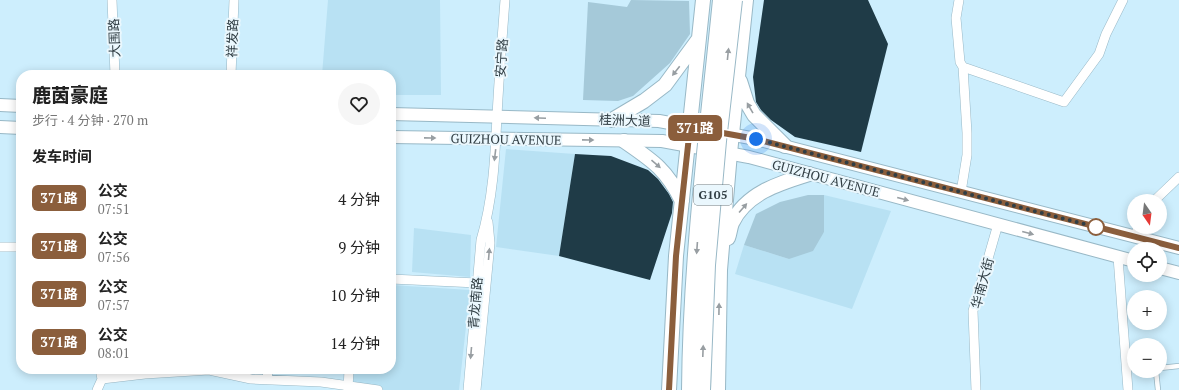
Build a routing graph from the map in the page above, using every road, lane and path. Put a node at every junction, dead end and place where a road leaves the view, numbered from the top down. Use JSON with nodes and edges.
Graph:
{"nodes":[{"id":1,"x":112,"y":0,"type":"edge"},
{"id":2,"x":234,"y":0,"type":"edge"},
{"id":3,"x":505,"y":0,"type":"edge"},
{"id":4,"x":703,"y":0,"type":"edge"},
{"id":5,"x":722,"y":0,"type":"edge"},
{"id":6,"x":734,"y":0,"type":"edge"},
{"id":7,"x":746,"y":0,"type":"edge"},
{"id":8,"x":959,"y":0,"type":"edge"},
{"id":9,"x":1123,"y":0,"type":"edge"},
{"id":10,"x":699,"y":40,"type":"junction"},
{"id":11,"x":963,"y":67,"type":"junction"},
{"id":12,"x":115,"y":70,"type":"edge"},
{"id":13,"x":231,"y":70,"type":"edge"},
{"id":14,"x":695,"y":72,"type":"junction"},
{"id":15,"x":738,"y":73,"type":"junction"},
{"id":16,"x":0,"y":106,"type":"edge"},
{"id":17,"x":16,"y":106,"type":"edge"},
{"id":18,"x":396,"y":114,"type":"edge"},
{"id":19,"x":497,"y":116,"type":"junction"},
{"id":20,"x":612,"y":120,"type":"junction"},
{"id":21,"x":0,"y":127,"type":"edge"},
{"id":22,"x":690,"y":127,"type":"junction"},
{"id":23,"x":16,"y":128,"type":"edge"},
{"id":24,"x":732,"y":135,"type":"junction"},
{"id":25,"x":396,"y":137,"type":"edge"},
{"id":26,"x":497,"y":139,"type":"junction"},
{"id":27,"x":624,"y":140,"type":"junction"},
{"id":28,"x":688,"y":145,"type":"junction"},
{"id":29,"x":785,"y":146,"type":"junction"},
{"id":30,"x":730,"y":153,"type":"junction"},
{"id":31,"x":809,"y":174,"type":"junction"},
{"id":32,"x":1179,"y":177,"type":"edge"},
{"id":33,"x":961,"y":192,"type":"junction"},
{"id":34,"x":1161,"y":194,"type":"edge"},
{"id":35,"x":682,"y":201,"type":"junction"},
{"id":36,"x":488,"y":217,"type":"junction"},
{"id":37,"x":998,"y":224,"type":"junction"},
{"id":38,"x":1127,"y":230,"type":"edge"},
{"id":39,"x":723,"y":233,"type":"junction"},
{"id":40,"x":678,"y":234,"type":"junction"},
{"id":41,"x":1142,"y":234,"type":"edge"},
{"id":42,"x":0,"y":247,"type":"edge"},
{"id":43,"x":16,"y":248,"type":"edge"},
{"id":44,"x":1179,"y":248,"type":"edge"},
{"id":45,"x":1118,"y":257,"type":"junction"},
{"id":46,"x":1127,"y":259,"type":"edge"},
{"id":47,"x":720,"y":270,"type":"junction"},
{"id":48,"x":1167,"y":270,"type":"edge"},
{"id":49,"x":1179,"y":273,"type":"edge"},
{"id":50,"x":396,"y":279,"type":"edge"},
{"id":51,"x":477,"y":283,"type":"junction"},
{"id":52,"x":1179,"y":366,"type":"edge"},
{"id":53,"x":1167,"y":367,"type":"edge"},
{"id":54,"x":101,"y":374,"type":"edge"},
{"id":55,"x":145,"y":374,"type":"edge"},
{"id":56,"x":228,"y":374,"type":"edge"},
{"id":57,"x":267,"y":374,"type":"edge"},
{"id":58,"x":349,"y":374,"type":"edge"},
{"id":59,"x":1157,"y":378,"type":"edge"},
{"id":60,"x":102,"y":379,"type":"junction"},
{"id":61,"x":268,"y":380,"type":"junction"},
{"id":62,"x":349,"y":387,"type":"edge"},
{"id":63,"x":97,"y":390,"type":"edge"},
{"id":64,"x":378,"y":390,"type":"edge"},
{"id":65,"x":468,"y":390,"type":"edge"},
{"id":66,"x":476,"y":390,"type":"edge"},
{"id":67,"x":669,"y":390,"type":"edge"},
{"id":68,"x":690,"y":390,"type":"edge"},
{"id":69,"x":702,"y":390,"type":"edge"},
{"id":70,"x":718,"y":390,"type":"edge"},
{"id":71,"x":976,"y":390,"type":"edge"},
{"id":72,"x":1128,"y":390,"type":"edge"},
{"id":73,"x":1158,"y":390,"type":"edge"}],
"edges":[{"from":1,"to":12,"type":"street","name":"大围路"},
{"from":2,"to":13,"type":"street","name":"祥发路"},
{"from":3,"to":19,"type":"street","name":"安宁路"},
{"from":4,"to":10,"type":"main road"},
{"from":5,"to":68,"type":"highway","name":"G105","number":"G105","one_way":true,"bridge":true},
{"from":69,"to":6,"type":"highway","number":"G105","one_way":true,"bridge":true},
{"from":7,"to":15,"type":"main road"},
{"from":8,"to":11,"type":"street"},
{"from":9,"to":11,"type":"street"},
{"from":10,"to":14,"type":"main road"},
{"from":10,"to":20,"type":"main road","one_way":true},
{"from":11,"to":33,"type":"street"},
{"from":14,"to":15,"type":"main road"},
{"from":14,"to":22,"type":"main road"},
{"from":15,"to":24,"type":"main road"},
{"from":29,"to":15,"type":"main road","one_way":true},
{"from":16,"to":17,"type":"main road"},
{"from":18,"to":19,"type":"main road","name":"桂洲大道"},
{"from":20,"to":19,"type":"main road","name":"桂洲大道","one_way":true},
{"from":19,"to":26,"type":"street","name":"青龙南路"},
{"from":20,"to":22,"type":"main road","name":"桂洲大道"},
{"from":21,"to":23,"type":"main road"},
{"from":22,"to":24,"type":"main road","name":"桂洲大道"},
{"from":22,"to":28,"type":"main road"},
{"from":24,"to":29,"type":"main road","name":"桂洲大道"},
{"from":24,"to":30,"type":"main road"},
{"from":25,"to":26,"type":"main road","name":"GUIZHOU AVENUE","one_way":true},
{"from":26,"to":27,"type":"main road","name":"GUIZHOU AVENUE","one_way":true},
{"from":26,"to":36,"type":"street","name":"青龙南路","one_way":true},
{"from":27,"to":28,"type":"main road","name":"GUIZHOU AVENUE"},
{"from":27,"to":35,"type":"main road","one_way":true},
{"from":28,"to":30,"type":"main road","name":"GUIZHOU AVENUE"},
{"from":28,"to":35,"type":"main road"},
{"from":29,"to":33,"type":"main road","name":"桂洲大道"},
{"from":30,"to":31,"type":"main road","name":"GUIZHOU AVENUE"},
{"from":30,"to":39,"type":"main road"},
{"from":31,"to":37,"type":"main road","name":"GUIZHOU AVENUE","one_way":true},
{"from":47,"to":31,"type":"main road","one_way":true},
{"from":32,"to":34,"type":"street"},
{"from":33,"to":38,"type":"main road","name":"桂洲大道"},
{"from":35,"to":40,"type":"main road"},
{"from":36,"to":51,"type":"street","name":"青龙南路"},
{"from":66,"to":36,"type":"street","name":"青龙南路","one_way":true},
{"from":37,"to":45,"type":"main road","name":"GUIZHOU AVENUE","one_way":true},
{"from":37,"to":71,"type":"street","name":"华南大街"},
{"from":39,"to":40,"type":"main road"},
{"from":39,"to":47,"type":"main road"},
{"from":40,"to":67,"type":"main road"},
{"from":41,"to":44,"type":"main road","name":"桂洲大道"},
{"from":42,"to":43,"type":"street"},
{"from":45,"to":46,"type":"main road","name":"GUIZHOU AVENUE"},
{"from":45,"to":72,"type":"street"},
{"from":70,"to":47,"type":"main road","one_way":true},
{"from":48,"to":49,"type":"main road"},
{"from":50,"to":51,"type":"street"},
{"from":51,"to":65,"type":"street","name":"青龙南路","one_way":true},
{"from":52,"to":53,"type":"lane"},
{"from":54,"to":60,"type":"street"},
{"from":55,"to":60,"type":"street"},
{"from":56,"to":61,"type":"street"},
{"from":57,"to":61,"type":"street"},
{"from":58,"to":62,"type":"street"},
{"from":59,"to":73,"type":"lane"},
{"from":60,"to":63,"type":"street"},
{"from":61,"to":62,"type":"street"},
{"from":62,"to":64,"type":"street"}]}
